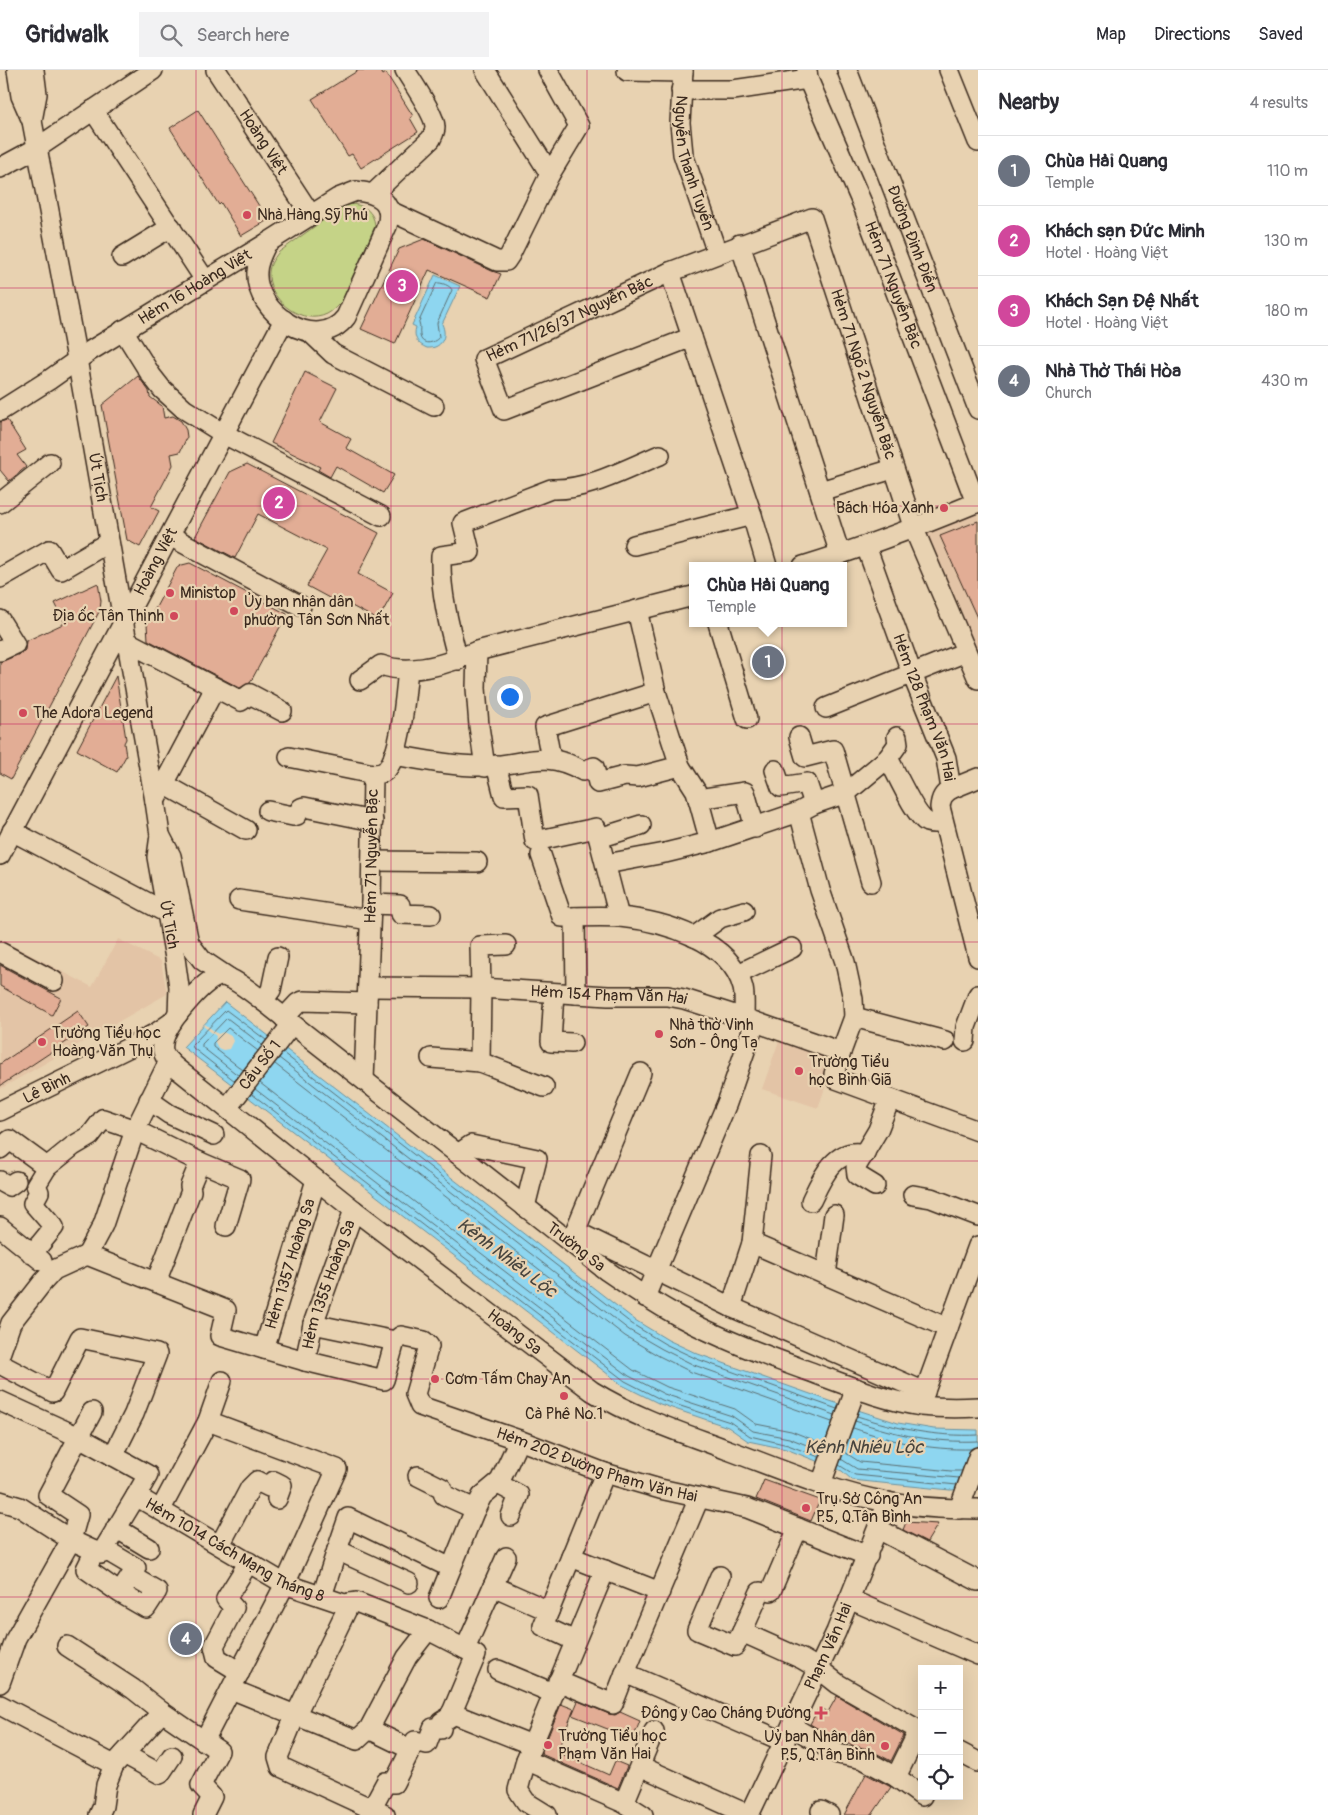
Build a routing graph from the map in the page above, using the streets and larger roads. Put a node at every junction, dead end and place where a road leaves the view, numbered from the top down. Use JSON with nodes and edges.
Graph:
{"nodes":[{"id":1,"x":17,"y":70,"type":"edge"},
{"id":2,"x":34,"y":70,"type":"edge"},
{"id":3,"x":153,"y":70,"type":"edge"},
{"id":4,"x":216,"y":70,"type":"edge"},
{"id":5,"x":405,"y":70,"type":"edge"},
{"id":6,"x":485,"y":70,"type":"edge"},
{"id":7,"x":548,"y":70,"type":"edge"},
{"id":8,"x":847,"y":70,"type":"edge"},
{"id":9,"x":950,"y":70,"type":"edge"},
{"id":10,"x":627,"y":71,"type":"edge"},
{"id":11,"x":807,"y":74,"type":"edge"},
{"id":12,"x":683,"y":78,"type":"edge"},
{"id":13,"x":93,"y":110,"type":"junction"},
{"id":14,"x":32,"y":121,"type":"junction"},
{"id":15,"x":978,"y":142,"type":"edge"},
{"id":16,"x":36,"y":148,"type":"junction"},
{"id":17,"x":0,"y":168,"type":"edge"},
{"id":18,"x":550,"y":174,"type":"junction"},
{"id":19,"x":374,"y":194,"type":"junction"},
{"id":20,"x":388,"y":210,"type":"junction"},
{"id":21,"x":311,"y":215,"type":"junction"},
{"id":22,"x":812,"y":218,"type":"joint"},
{"id":23,"x":171,"y":227,"type":"junction"},
{"id":24,"x":267,"y":244,"type":"junction"},
{"id":25,"x":740,"y":244,"type":"junction"},
{"id":26,"x":717,"y":253,"type":"junction"},
{"id":27,"x":122,"y":257,"type":"dead end"},
{"id":28,"x":670,"y":272,"type":"junction"},
{"id":29,"x":205,"y":280,"type":"junction"},
{"id":30,"x":284,"y":320,"type":"junction"},
{"id":31,"x":124,"y":330,"type":"junction"},
{"id":32,"x":311,"y":333,"type":"junction"},
{"id":33,"x":692,"y":337,"type":"junction"},
{"id":34,"x":77,"y":359,"type":"junction"},
{"id":35,"x":434,"y":406,"type":"dead end"},
{"id":36,"x":978,"y":409,"type":"edge"},
{"id":37,"x":0,"y":411,"type":"edge"},
{"id":38,"x":224,"y":434,"type":"junction"},
{"id":39,"x":660,"y":455,"type":"dead end"},
{"id":40,"x":50,"y":463,"type":"dead end"},
{"id":41,"x":893,"y":469,"type":"junction"},
{"id":42,"x":820,"y":491,"type":"junction"},
{"id":43,"x":0,"y":503,"type":"edge"},
{"id":44,"x":977,"y":503,"type":"edge"},
{"id":45,"x":752,"y":515,"type":"junction"},
{"id":46,"x":381,"y":516,"type":"dead end"},
{"id":47,"x":914,"y":529,"type":"junction"},
{"id":48,"x":170,"y":536,"type":"junction"},
{"id":49,"x":109,"y":542,"type":"junction"},
{"id":50,"x":634,"y":545,"type":"dead end"},
{"id":51,"x":866,"y":546,"type":"junction"},
{"id":52,"x":840,"y":554,"type":"junction"},
{"id":53,"x":766,"y":562,"type":"edge"},
{"id":54,"x":815,"y":562,"type":"edge"},
{"id":55,"x":0,"y":578,"type":"edge"},
{"id":56,"x":689,"y":597,"type":"edge"},
{"id":57,"x":301,"y":606,"type":"dead end"},
{"id":58,"x":637,"y":610,"type":"junction"},
{"id":59,"x":0,"y":620,"type":"edge"},
{"id":60,"x":719,"y":627,"type":"edge"},
{"id":61,"x":124,"y":632,"type":"junction"},
{"id":62,"x":0,"y":651,"type":"edge"},
{"id":63,"x":477,"y":651,"type":"junction"},
{"id":64,"x":966,"y":652,"type":"junction"},
{"id":65,"x":458,"y":660,"type":"junction"},
{"id":66,"x":408,"y":670,"type":"junction"},
{"id":67,"x":912,"y":674,"type":"junction"},
{"id":68,"x":978,"y":679,"type":"edge"},
{"id":69,"x":360,"y":680,"type":"dead end"},
{"id":70,"x":215,"y":688,"type":"junction"},
{"id":71,"x":656,"y":692,"type":"junction"},
{"id":72,"x":826,"y":708,"type":"dead end"},
{"id":73,"x":282,"y":711,"type":"dead end"},
{"id":74,"x":747,"y":719,"type":"dead end"},
{"id":75,"x":799,"y":736,"type":"dead end"},
{"id":76,"x":897,"y":736,"type":"dead end"},
{"id":77,"x":394,"y":755,"type":"junction"},
{"id":78,"x":289,"y":757,"type":"dead end"},
{"id":79,"x":888,"y":758,"type":"junction"},
{"id":80,"x":551,"y":759,"type":"junction"},
{"id":81,"x":491,"y":766,"type":"junction"},
{"id":82,"x":680,"y":766,"type":"junction"},
{"id":83,"x":775,"y":770,"type":"dead end"},
{"id":84,"x":373,"y":774,"type":"junction"},
{"id":85,"x":978,"y":778,"type":"edge"},
{"id":86,"x":164,"y":784,"type":"junction"},
{"id":87,"x":951,"y":789,"type":"junction"},
{"id":88,"x":846,"y":793,"type":"junction"},
{"id":89,"x":698,"y":799,"type":"junction"},
{"id":90,"x":155,"y":801,"type":"junction"},
{"id":91,"x":806,"y":808,"type":"junction"},
{"id":92,"x":268,"y":811,"type":"dead end"},
{"id":93,"x":373,"y":821,"type":"junction"},
{"id":94,"x":943,"y":822,"type":"junction"},
{"id":95,"x":641,"y":825,"type":"dead end"},
{"id":96,"x":755,"y":828,"type":"junction"},
{"id":97,"x":246,"y":830,"type":"dead end"},
{"id":98,"x":12,"y":831,"type":"junction"},
{"id":99,"x":160,"y":835,"type":"junction"},
{"id":100,"x":599,"y":838,"type":"junction"},
{"id":101,"x":710,"y":842,"type":"junction"},
{"id":102,"x":0,"y":855,"type":"edge"},
{"id":103,"x":540,"y":855,"type":"dead end"},
{"id":104,"x":372,"y":861,"type":"junction"},
{"id":105,"x":477,"y":862,"type":"dead end"},
{"id":106,"x":606,"y":864,"type":"junction"},
{"id":107,"x":871,"y":882,"type":"dead end"},
{"id":108,"x":971,"y":898,"type":"edge"},
{"id":109,"x":239,"y":900,"type":"dead end"},
{"id":110,"x":744,"y":911,"type":"dead end"},
{"id":111,"x":371,"y":912,"type":"junction"},
{"id":112,"x":167,"y":914,"type":"junction"},
{"id":113,"x":431,"y":915,"type":"dead end"},
{"id":114,"x":575,"y":917,"type":"junction"},
{"id":115,"x":619,"y":917,"type":"junction"},
{"id":116,"x":186,"y":936,"type":"joint"},
{"id":117,"x":694,"y":937,"type":"junction"},
{"id":118,"x":506,"y":945,"type":"dead end"},
{"id":119,"x":792,"y":948,"type":"dead end"},
{"id":120,"x":0,"y":952,"type":"edge"},
{"id":121,"x":278,"y":957,"type":"dead end"},
{"id":122,"x":978,"y":957,"type":"edge"},
{"id":123,"x":738,"y":974,"type":"junction"},
{"id":124,"x":229,"y":978,"type":"junction"},
{"id":125,"x":54,"y":981,"type":"dead end"},
{"id":126,"x":481,"y":988,"type":"junction"},
{"id":127,"x":554,"y":993,"type":"junction"},
{"id":128,"x":576,"y":994,"type":"junction"},
{"id":129,"x":367,"y":995,"type":"junction"},
{"id":130,"x":978,"y":996,"type":"edge"},
{"id":131,"x":263,"y":1001,"type":"junction"},
{"id":132,"x":854,"y":1017,"type":"junction"},
{"id":133,"x":175,"y":1018,"type":"junction"},
{"id":134,"x":749,"y":1020,"type":"junction"},
{"id":135,"x":287,"y":1025,"type":"junction"},
{"id":136,"x":945,"y":1041,"type":"dead end"},
{"id":137,"x":965,"y":1041,"type":"dead end"},
{"id":138,"x":572,"y":1043,"type":"dead end"},
{"id":139,"x":128,"y":1048,"type":"junction"},
{"id":140,"x":841,"y":1052,"type":"junction"},
{"id":141,"x":431,"y":1058,"type":"dead end"},
{"id":142,"x":167,"y":1059,"type":"junction"},
{"id":143,"x":480,"y":1062,"type":"junction"},
{"id":144,"x":641,"y":1073,"type":"dead end"},
{"id":145,"x":364,"y":1080,"type":"junction"},
{"id":146,"x":544,"y":1087,"type":"dead end"},
{"id":147,"x":890,"y":1099,"type":"junction"},
{"id":148,"x":149,"y":1100,"type":"junction"},
{"id":149,"x":231,"y":1103,"type":"junction"},
{"id":150,"x":0,"y":1112,"type":"edge"},
{"id":151,"x":135,"y":1130,"type":"junction"},
{"id":152,"x":978,"y":1131,"type":"edge"},
{"id":153,"x":214,"y":1135,"type":"dead end"},
{"id":154,"x":0,"y":1148,"type":"edge"},
{"id":155,"x":458,"y":1154,"type":"junction"},
{"id":156,"x":864,"y":1154,"type":"junction"},
{"id":157,"x":761,"y":1156,"type":"dead end"},
{"id":158,"x":200,"y":1162,"type":"junction"},
{"id":159,"x":47,"y":1167,"type":"junction"},
{"id":160,"x":316,"y":1180,"type":"junction"},
{"id":161,"x":875,"y":1186,"type":"dead end"},
{"id":162,"x":913,"y":1194,"type":"dead end"},
{"id":163,"x":811,"y":1201,"type":"dead end"},
{"id":164,"x":524,"y":1206,"type":"junction"},
{"id":165,"x":354,"y":1210,"type":"junction"},
{"id":166,"x":834,"y":1215,"type":"dead end"},
{"id":167,"x":978,"y":1216,"type":"edge"},
{"id":168,"x":0,"y":1226,"type":"edge"},
{"id":169,"x":226,"y":1226,"type":"dead end"},
{"id":170,"x":572,"y":1237,"type":"junction"},
{"id":171,"x":752,"y":1243,"type":"junction"},
{"id":172,"x":978,"y":1246,"type":"edge"},
{"id":173,"x":32,"y":1254,"type":"junction"},
{"id":174,"x":88,"y":1255,"type":"junction"},
{"id":175,"x":54,"y":1270,"type":"junction"},
{"id":176,"x":655,"y":1272,"type":"junction"},
{"id":177,"x":826,"y":1275,"type":"junction"},
{"id":178,"x":156,"y":1282,"type":"junction"},
{"id":179,"x":971,"y":1289,"type":"edge"},
{"id":180,"x":645,"y":1297,"type":"junction"},
{"id":181,"x":731,"y":1307,"type":"junction"},
{"id":182,"x":313,"y":1324,"type":"junction"},
{"id":183,"x":948,"y":1328,"type":"junction"},
{"id":184,"x":395,"y":1341,"type":"junction"},
{"id":185,"x":264,"y":1349,"type":"junction"},
{"id":186,"x":0,"y":1354,"type":"edge"},
{"id":187,"x":305,"y":1361,"type":"junction"},
{"id":188,"x":0,"y":1364,"type":"edge"},
{"id":189,"x":222,"y":1381,"type":"dead end"},
{"id":190,"x":854,"y":1394,"type":"junction"},
{"id":191,"x":922,"y":1399,"type":"junction"},
{"id":192,"x":0,"y":1401,"type":"edge"},
{"id":193,"x":978,"y":1407,"type":"edge"},
{"id":194,"x":92,"y":1412,"type":"dead end"},
{"id":195,"x":208,"y":1421,"type":"junction"},
{"id":196,"x":79,"y":1437,"type":"junction"},
{"id":197,"x":520,"y":1440,"type":"junction"},
{"id":198,"x":113,"y":1456,"type":"junction"},
{"id":199,"x":978,"y":1457,"type":"edge"},
{"id":200,"x":605,"y":1473,"type":"junction"},
{"id":201,"x":418,"y":1476,"type":"dead end"},
{"id":202,"x":823,"y":1478,"type":"junction"},
{"id":203,"x":500,"y":1481,"type":"junction"},
{"id":204,"x":136,"y":1496,"type":"junction"},
{"id":205,"x":699,"y":1498,"type":"junction"},
{"id":206,"x":277,"y":1499,"type":"dead end"},
{"id":207,"x":0,"y":1501,"type":"edge"},
{"id":208,"x":888,"y":1502,"type":"junction"},
{"id":209,"x":967,"y":1505,"type":"edge"},
{"id":210,"x":161,"y":1509,"type":"junction"},
{"id":211,"x":475,"y":1509,"type":"junction"},
{"id":212,"x":511,"y":1516,"type":"dead end"},
{"id":213,"x":116,"y":1528,"type":"junction"},
{"id":214,"x":798,"y":1528,"type":"junction"},
{"id":215,"x":878,"y":1529,"type":"junction"},
{"id":216,"x":71,"y":1540,"type":"junction"},
{"id":217,"x":220,"y":1545,"type":"junction"},
{"id":218,"x":149,"y":1548,"type":"dead end"},
{"id":219,"x":100,"y":1550,"type":"junction"},
{"id":220,"x":337,"y":1550,"type":"junction"},
{"id":221,"x":868,"y":1556,"type":"junction"},
{"id":222,"x":506,"y":1557,"type":"dead end"},
{"id":223,"x":571,"y":1557,"type":"junction"},
{"id":224,"x":249,"y":1562,"type":"junction"},
{"id":225,"x":136,"y":1568,"type":"dead end"},
{"id":226,"x":451,"y":1568,"type":"junction"},
{"id":227,"x":605,"y":1570,"type":"junction"},
{"id":228,"x":720,"y":1576,"type":"dead end"},
{"id":229,"x":978,"y":1581,"type":"edge"},
{"id":230,"x":409,"y":1583,"type":"dead end"},
{"id":231,"x":286,"y":1584,"type":"junction"},
{"id":232,"x":493,"y":1586,"type":"junction"},
{"id":233,"x":660,"y":1592,"type":"junction"},
{"id":234,"x":120,"y":1594,"type":"dead end"},
{"id":235,"x":322,"y":1596,"type":"junction"},
{"id":236,"x":439,"y":1598,"type":"dead end"},
{"id":237,"x":849,"y":1599,"type":"junction"},
{"id":238,"x":350,"y":1603,"type":"junction"},
{"id":239,"x":549,"y":1611,"type":"junction"},
{"id":240,"x":428,"y":1630,"type":"junction"},
{"id":241,"x":742,"y":1632,"type":"junction"},
{"id":242,"x":575,"y":1641,"type":"junction"},
{"id":243,"x":67,"y":1646,"type":"dead end"},
{"id":244,"x":466,"y":1649,"type":"junction"},
{"id":245,"x":5,"y":1654,"type":"edge"},
{"id":246,"x":978,"y":1655,"type":"edge"},
{"id":247,"x":819,"y":1669,"type":"junction"},
{"id":248,"x":498,"y":1670,"type":"dead end"},
{"id":249,"x":240,"y":1672,"type":"junction"},
{"id":250,"x":626,"y":1674,"type":"junction"},
{"id":251,"x":0,"y":1682,"type":"edge"},
{"id":252,"x":555,"y":1687,"type":"junction"},
{"id":253,"x":231,"y":1689,"type":"junction"},
{"id":254,"x":0,"y":1705,"type":"edge"},
{"id":255,"x":162,"y":1712,"type":"junction"},
{"id":256,"x":451,"y":1713,"type":"junction"},
{"id":257,"x":295,"y":1716,"type":"junction"},
{"id":258,"x":369,"y":1729,"type":"junction"},
{"id":259,"x":918,"y":1730,"type":"edge"},
{"id":260,"x":654,"y":1732,"type":"dead end"},
{"id":261,"x":789,"y":1735,"type":"junction"},
{"id":262,"x":918,"y":1735,"type":"edge"},
{"id":263,"x":204,"y":1741,"type":"junction"},
{"id":264,"x":410,"y":1749,"type":"junction"},
{"id":265,"x":529,"y":1752,"type":"junction"},
{"id":266,"x":963,"y":1754,"type":"edge"},
{"id":267,"x":172,"y":1756,"type":"dead end"},
{"id":268,"x":119,"y":1760,"type":"junction"},
{"id":269,"x":978,"y":1762,"type":"edge"},
{"id":270,"x":640,"y":1766,"type":"junction"},
{"id":271,"x":896,"y":1777,"type":"junction"},
{"id":272,"x":918,"y":1793,"type":"edge"},
{"id":273,"x":624,"y":1804,"type":"junction"},
{"id":274,"x":382,"y":1813,"type":"edge"},
{"id":275,"x":99,"y":1815,"type":"edge"},
{"id":276,"x":203,"y":1815,"type":"edge"},
{"id":277,"x":548,"y":1815,"type":"edge"},
{"id":278,"x":643,"y":1815,"type":"edge"},
{"id":279,"x":749,"y":1815,"type":"edge"}],
"edges":[{"from":1,"to":14,"type":"street","name":"Út Tịch"},
{"from":2,"to":14,"type":"street","name":"Út Tịch"},
{"from":3,"to":13,"type":"street"},
{"from":4,"to":21,"type":"street","name":"Hoàng Việt"},
{"from":5,"to":19,"type":"street"},
{"from":6,"to":18,"type":"street"},
{"from":7,"to":18,"type":"street"},
{"from":8,"to":36,"type":"street","name":"Đường Đinh Điền"},
{"from":9,"to":15,"type":"street"},
{"from":10,"to":12,"type":"street"},
{"from":11,"to":12,"type":"street"},
{"from":11,"to":44,"type":"street","name":"Hẻm 71 Nguyễn Bặc"},
{"from":12,"to":26,"type":"street","name":"Nguyễn Thanh Tuyền"},
{"from":13,"to":16,"type":"street"},
{"from":13,"to":23,"type":"street"},
{"from":14,"to":16,"type":"street","name":"Út Tịch"},
{"from":16,"to":17,"type":"street"},
{"from":16,"to":34,"type":"street","name":"Út Tịch"},
{"from":18,"to":20,"type":"street"},
{"from":19,"to":20,"type":"street"},
{"from":19,"to":21,"type":"street"},
{"from":20,"to":32,"type":"street"},
{"from":21,"to":24,"type":"street"},
{"from":22,"to":25,"type":"street","name":"Hẻm 71/26/37 Nguyễn Bặc"},
{"from":22,"to":41,"type":"street","name":"Hẻm 71 Ngõ 2 Nguyễn Bặc"},
{"from":23,"to":27,"type":"street"},
{"from":23,"to":29,"type":"street"},
{"from":24,"to":29,"type":"street","name":"Hẻm 16 Hoàng Việt"},
{"from":24,"to":30,"type":"street"},
{"from":25,"to":26,"type":"street","name":"Hẻm 71/26/37 Nguyễn Bặc"},
{"from":25,"to":42,"type":"street"},
{"from":26,"to":28,"type":"street","name":"Hẻm 71/26/37 Nguyễn Bặc"},
{"from":28,"to":33,"type":"street"},
{"from":28,"to":33,"type":"street","name":"Hẻm 71/26/37 Nguyễn Bặc"},
{"from":29,"to":31,"type":"street","name":"Hẻm 16 Hoàng Việt"},
{"from":30,"to":32,"type":"street"},
{"from":30,"to":38,"type":"street","name":"Hoàng Việt"},
{"from":31,"to":34,"type":"street","name":"Hẻm 16 Hoàng Việt"},
{"from":31,"to":38,"type":"street","name":"Hẻm 16 Hoàng Việt"},
{"from":32,"to":35,"type":"street"},
{"from":33,"to":45,"type":"street"},
{"from":34,"to":37,"type":"street","name":"Hẻm 16 Hoàng Việt"},
{"from":34,"to":49,"type":"street","name":"Út Tịch"},
{"from":38,"to":46,"type":"street","name":"Hẻm 16 Hoàng Việt"},
{"from":38,"to":48,"type":"street","name":"Hoàng Việt"},
{"from":39,"to":65,"type":"street"},
{"from":40,"to":43,"type":"street"},
{"from":41,"to":42,"type":"street"},
{"from":41,"to":47,"type":"street","name":"Hẻm 71 Ngõ 2 Nguyễn Bặc"},
{"from":42,"to":52,"type":"street"},
{"from":44,"to":47,"type":"street"},
{"from":45,"to":50,"type":"street"},
{"from":45,"to":53,"type":"street"},
{"from":47,"to":51,"type":"street"},
{"from":47,"to":64,"type":"street","name":"Hẻm 71 Ngõ 2 Nguyễn Bặc"},
{"from":48,"to":57,"type":"street"},
{"from":48,"to":61,"type":"street","name":"Hoàng Việt"},
{"from":49,"to":55,"type":"street"},
{"from":49,"to":61,"type":"street","name":"Út Tịch"},
{"from":51,"to":52,"type":"street"},
{"from":51,"to":67,"type":"street","name":"Hẻm 128 Phạm Văn Hai"},
{"from":52,"to":54,"type":"street"},
{"from":56,"to":58,"type":"street"},
{"from":58,"to":63,"type":"street"},
{"from":58,"to":71,"type":"street"},
{"from":59,"to":62,"type":"street"},
{"from":60,"to":74,"type":"street"},
{"from":61,"to":70,"type":"street"},
{"from":61,"to":90,"type":"street","name":"Út Tịch"},
{"from":61,"to":98,"type":"street","name":"Hoàng Việt"},
{"from":63,"to":65,"type":"street"},
{"from":63,"to":81,"type":"street"},
{"from":64,"to":67,"type":"street"},
{"from":64,"to":68,"type":"street","name":"Hẻm 71 Ngõ 2 Nguyễn Bặc"},
{"from":65,"to":66,"type":"street"},
{"from":66,"to":69,"type":"street"},
{"from":66,"to":77,"type":"street","name":"Hẻm 71 Nguyễn Bặc"},
{"from":67,"to":72,"type":"street"},
{"from":67,"to":87,"type":"street","name":"Hẻm 128 Phạm Văn Hai"},
{"from":70,"to":73,"type":"street"},
{"from":70,"to":86,"type":"street"},
{"from":71,"to":80,"type":"street"},
{"from":71,"to":82,"type":"street"},
{"from":75,"to":88,"type":"street"},
{"from":76,"to":79,"type":"street"},
{"from":77,"to":81,"type":"street"},
{"from":77,"to":84,"type":"street","name":"Hẻm 71 Nguyễn Bặc"},
{"from":78,"to":84,"type":"street"},
{"from":79,"to":88,"type":"street"},
{"from":79,"to":94,"type":"street"},
{"from":80,"to":81,"type":"street"},
{"from":80,"to":82,"type":"street"},
{"from":81,"to":100,"type":"street"},
{"from":82,"to":89,"type":"street"},
{"from":83,"to":91,"type":"street"},
{"from":84,"to":93,"type":"street","name":"Hẻm 71 Nguyễn Bặc"},
{"from":85,"to":87,"type":"street"},
{"from":86,"to":90,"type":"street"},
{"from":86,"to":97,"type":"street"},
{"from":87,"to":94,"type":"street","name":"Hẻm 128 Phạm Văn Hai"},
{"from":88,"to":91,"type":"street"},
{"from":88,"to":107,"type":"street"},
{"from":89,"to":96,"type":"street"},
{"from":89,"to":101,"type":"street"},
{"from":90,"to":99,"type":"street","name":"Út Tịch"},
{"from":91,"to":96,"type":"street"},
{"from":91,"to":132,"type":"street"},
{"from":92,"to":93,"type":"street"},
{"from":93,"to":104,"type":"street","name":"Hẻm 71 Nguyễn Bặc"},
{"from":94,"to":108,"type":"street","name":"Hẻm 128 Phạm Văn Hai"},
{"from":95,"to":100,"type":"street"},
{"from":96,"to":101,"type":"street"},
{"from":98,"to":102,"type":"street","name":"Hoàng Việt"},
{"from":98,"to":112,"type":"street"},
{"from":99,"to":112,"type":"street","name":"Út Tịch"},
{"from":99,"to":116,"type":"street","name":"Út Tịch"},
{"from":100,"to":106,"type":"street"},
{"from":101,"to":106,"type":"street"},
{"from":103,"to":114,"type":"street"},
{"from":104,"to":105,"type":"street"},
{"from":104,"to":111,"type":"street","name":"Hẻm 71 Nguyễn Bặc"},
{"from":106,"to":115,"type":"street"},
{"from":108,"to":122,"type":"street","name":"Hẻm 128 Phạm Văn Hai"},
{"from":109,"to":111,"type":"street"},
{"from":110,"to":117,"type":"street"},
{"from":111,"to":113,"type":"street"},
{"from":111,"to":129,"type":"street","name":"Hẻm 71 Nguyễn Bặc"},
{"from":112,"to":133,"type":"street","name":"Út Tịch"},
{"from":114,"to":115,"type":"street"},
{"from":114,"to":128,"type":"street"},
{"from":115,"to":117,"type":"street"},
{"from":116,"to":124,"type":"street","name":"Trường Sa"},
{"from":117,"to":123,"type":"street"},
{"from":118,"to":126,"type":"street"},
{"from":119,"to":123,"type":"street"},
{"from":120,"to":125,"type":"street"},
{"from":121,"to":131,"type":"street"},
{"from":123,"to":134,"type":"street"},
{"from":124,"to":131,"type":"street","name":"Trường Sa"},
{"from":124,"to":133,"type":"street"},
{"from":126,"to":127,"type":"street","name":"Hẻm 154 Phạm Văn Hai"},
{"from":126,"to":129,"type":"street","name":"Hẻm 154 Phạm Văn Hai"},
{"from":126,"to":143,"type":"street"},
{"from":127,"to":128,"type":"street","name":"Hẻm 154 Phạm Văn Hai"},
{"from":127,"to":138,"type":"street"},
{"from":128,"to":134,"type":"street","name":"Hẻm 154 Phạm Văn Hai"},
{"from":129,"to":135,"type":"street","name":"Cầu Số 1"},
{"from":129,"to":145,"type":"street","name":"Hẻm 71 Nguyễn Bặc"},
{"from":130,"to":137,"type":"street"},
{"from":131,"to":135,"type":"street","name":"Trường Sa"},
{"from":132,"to":136,"type":"street"},
{"from":132,"to":140,"type":"street"},
{"from":133,"to":139,"type":"street","name":"Lê Bình"},
{"from":133,"to":142,"type":"street"},
{"from":134,"to":140,"type":"street","name":"Hẻm 154 Phạm Văn Hai"},
{"from":134,"to":176,"type":"street"},
{"from":135,"to":145,"type":"street","name":"Trường Sa"},
{"from":135,"to":149,"type":"street","name":"Cầu Số 1"},
{"from":139,"to":142,"type":"street","name":"Hoàng Sa"},
{"from":139,"to":150,"type":"street","name":"Lê Bình"},
{"from":140,"to":147,"type":"street"},
{"from":141,"to":143,"type":"street"},
{"from":142,"to":148,"type":"street"},
{"from":142,"to":149,"type":"street","name":"Hoàng Sa"},
{"from":143,"to":146,"type":"street"},
{"from":144,"to":170,"type":"street"},
{"from":145,"to":155,"type":"street","name":"Trường Sa"},
{"from":147,"to":152,"type":"street"},
{"from":147,"to":156,"type":"street"},
{"from":148,"to":151,"type":"street"},
{"from":148,"to":153,"type":"street"},
{"from":149,"to":160,"type":"street","name":"Hoàng Sa"},
{"from":151,"to":158,"type":"street"},
{"from":151,"to":159,"type":"street"},
{"from":151,"to":174,"type":"street"},
{"from":154,"to":159,"type":"street"},
{"from":155,"to":164,"type":"street","name":"Trường Sa"},
{"from":155,"to":164,"type":"street"},
{"from":156,"to":161,"type":"street"},
{"from":156,"to":163,"type":"street"},
{"from":157,"to":171,"type":"street"},
{"from":158,"to":169,"type":"street"},
{"from":158,"to":178,"type":"street"},
{"from":159,"to":173,"type":"street"},
{"from":160,"to":165,"type":"street","name":"Hoàng Sa"},
{"from":160,"to":185,"type":"street","name":"Hẻm 1357 Hoàng Sa"},
{"from":162,"to":167,"type":"street"},
{"from":164,"to":170,"type":"street","name":"Trường Sa"},
{"from":165,"to":182,"type":"street","name":"Hẻm 1355 Hoàng Sa"},
{"from":165,"to":202,"type":"street","name":"Hoàng Sa"},
{"from":166,"to":177,"type":"street"},
{"from":168,"to":173,"type":"street"},
{"from":170,"to":176,"type":"street"},
{"from":170,"to":180,"type":"street","name":"Trường Sa"},
{"from":171,"to":177,"type":"street"},
{"from":171,"to":181,"type":"street"},
{"from":172,"to":179,"type":"street"},
{"from":173,"to":175,"type":"street"},
{"from":174,"to":175,"type":"street"},
{"from":174,"to":178,"type":"street"},
{"from":175,"to":186,"type":"street"},
{"from":176,"to":180,"type":"street"},
{"from":176,"to":181,"type":"street"},
{"from":177,"to":183,"type":"street"},
{"from":178,"to":185,"type":"street"},
{"from":179,"to":183,"type":"street"},
{"from":180,"to":190,"type":"street","name":"Trường Sa"},
{"from":181,"to":191,"type":"street"},
{"from":182,"to":184,"type":"street"},
{"from":182,"to":187,"type":"street","name":"Hẻm 1355 Hoàng Sa"},
{"from":183,"to":191,"type":"street"},
{"from":184,"to":187,"type":"street"},
{"from":184,"to":197,"type":"street","name":"Hẻm 202 Đường Phạm Văn Hai"},
{"from":185,"to":187,"type":"street"},
{"from":188,"to":198,"type":"street"},
{"from":189,"to":195,"type":"street"},
{"from":190,"to":191,"type":"street","name":"Trường Sa"},
{"from":190,"to":202,"type":"street"},
{"from":191,"to":193,"type":"street","name":"Trường Sa"},
{"from":192,"to":196,"type":"street"},
{"from":194,"to":196,"type":"street"},
{"from":195,"to":210,"type":"street"},
{"from":195,"to":231,"type":"street"},
{"from":196,"to":198,"type":"street"},
{"from":196,"to":216,"type":"street"},
{"from":197,"to":200,"type":"street","name":"Hẻm 202 Đường Phạm Văn Hai"},
{"from":197,"to":203,"type":"street"},
{"from":198,"to":204,"type":"street"},
{"from":199,"to":209,"type":"street"},
{"from":200,"to":205,"type":"street","name":"Hẻm 202 Đường Phạm Văn Hai"},
{"from":200,"to":223,"type":"street"},
{"from":201,"to":211,"type":"street"},
{"from":202,"to":208,"type":"street","name":"Hoàng Sa"},
{"from":203,"to":211,"type":"street"},
{"from":203,"to":212,"type":"street"},
{"from":204,"to":210,"type":"street","name":"Hẻm 1014 Cách Mạng Tháng 8"},
{"from":204,"to":213,"type":"street","name":"Hẻm 1014 Cách Mạng Tháng 8"},
{"from":205,"to":214,"type":"street","name":"Hẻm 202 Đường Phạm Văn Hai"},
{"from":205,"to":233,"type":"street"},
{"from":206,"to":217,"type":"street"},
{"from":207,"to":216,"type":"street"},
{"from":208,"to":209,"type":"street","name":"Hoàng Sa"},
{"from":208,"to":215,"type":"street","name":"Phạm Văn Hai"},
{"from":210,"to":217,"type":"street","name":"Hẻm 1014 Cách Mạng Tháng 8"},
{"from":211,"to":226,"type":"street"},
{"from":213,"to":218,"type":"street"},
{"from":213,"to":219,"type":"street","name":"Hẻm 1014 Cách Mạng Tháng 8"},
{"from":214,"to":221,"type":"street","name":"Hẻm 202 Đường Phạm Văn Hai"},
{"from":214,"to":241,"type":"street"},
{"from":215,"to":221,"type":"street","name":"Phạm Văn Hai"},
{"from":215,"to":229,"type":"street"},
{"from":216,"to":219,"type":"street"},
{"from":216,"to":245,"type":"street"},
{"from":217,"to":224,"type":"street","name":"Hẻm 1014 Cách Mạng Tháng 8"},
{"from":219,"to":225,"type":"street"},
{"from":219,"to":234,"type":"street","name":"Hẻm 1014 Cách Mạng Tháng 8"},
{"from":220,"to":226,"type":"street"},
{"from":220,"to":230,"type":"street"},
{"from":220,"to":235,"type":"street"},
{"from":221,"to":237,"type":"street","name":"Phạm Văn Hai"},
{"from":222,"to":232,"type":"street"},
{"from":223,"to":227,"type":"street"},
{"from":223,"to":239,"type":"street"},
{"from":224,"to":231,"type":"street","name":"Hẻm 1014 Cách Mạng Tháng 8"},
{"from":224,"to":249,"type":"street"},
{"from":226,"to":236,"type":"street"},
{"from":227,"to":233,"type":"street"},
{"from":227,"to":242,"type":"street"},
{"from":228,"to":241,"type":"street"},
{"from":231,"to":235,"type":"street","name":"Hẻm 1014 Cách Mạng Tháng 8"},
{"from":231,"to":249,"type":"street"},
{"from":232,"to":239,"type":"street"},
{"from":232,"to":244,"type":"street"},
{"from":233,"to":250,"type":"street"},
{"from":235,"to":238,"type":"street","name":"Hẻm 1014 Cách Mạng Tháng 8"},
{"from":237,"to":246,"type":"street"},
{"from":237,"to":247,"type":"street","name":"Phạm Văn Hai"},
{"from":238,"to":240,"type":"street","name":"Hẻm 1014 Cách Mạng Tháng 8"},
{"from":238,"to":257,"type":"street"},
{"from":239,"to":242,"type":"street"},
{"from":240,"to":244,"type":"street","name":"Hẻm 1014 Cách Mạng Tháng 8"},
{"from":240,"to":258,"type":"street"},
{"from":241,"to":247,"type":"street"},
{"from":242,"to":252,"type":"street"},
{"from":243,"to":255,"type":"street"},
{"from":244,"to":256,"type":"street"},
{"from":245,"to":251,"type":"street"},
{"from":247,"to":259,"type":"street"},
{"from":247,"to":261,"type":"street","name":"Phạm Văn Hai"},
{"from":248,"to":252,"type":"street"},
{"from":249,"to":253,"type":"street"},
{"from":250,"to":252,"type":"street"},
{"from":250,"to":261,"type":"street"},
{"from":252,"to":265,"type":"street"},
{"from":253,"to":257,"type":"street"},
{"from":253,"to":263,"type":"street"},
{"from":254,"to":268,"type":"street"},
{"from":255,"to":263,"type":"street"},
{"from":255,"to":268,"type":"street"},
{"from":256,"to":264,"type":"street"},
{"from":256,"to":265,"type":"street"},
{"from":257,"to":258,"type":"street"},
{"from":257,"to":274,"type":"street"},
{"from":258,"to":264,"type":"street"},
{"from":260,"to":270,"type":"street"},
{"from":261,"to":271,"type":"street"},
{"from":261,"to":279,"type":"street","name":"Phạm Văn Hai"},
{"from":262,"to":271,"type":"street"},
{"from":263,"to":276,"type":"street"},
{"from":264,"to":274,"type":"street"},
{"from":265,"to":273,"type":"street"},
{"from":265,"to":277,"type":"street"},
{"from":266,"to":269,"type":"street"},
{"from":267,"to":268,"type":"street"},
{"from":268,"to":275,"type":"street"},
{"from":270,"to":273,"type":"street"},
{"from":270,"to":279,"type":"street"},
{"from":271,"to":272,"type":"street"},
{"from":273,"to":278,"type":"street"}]}
